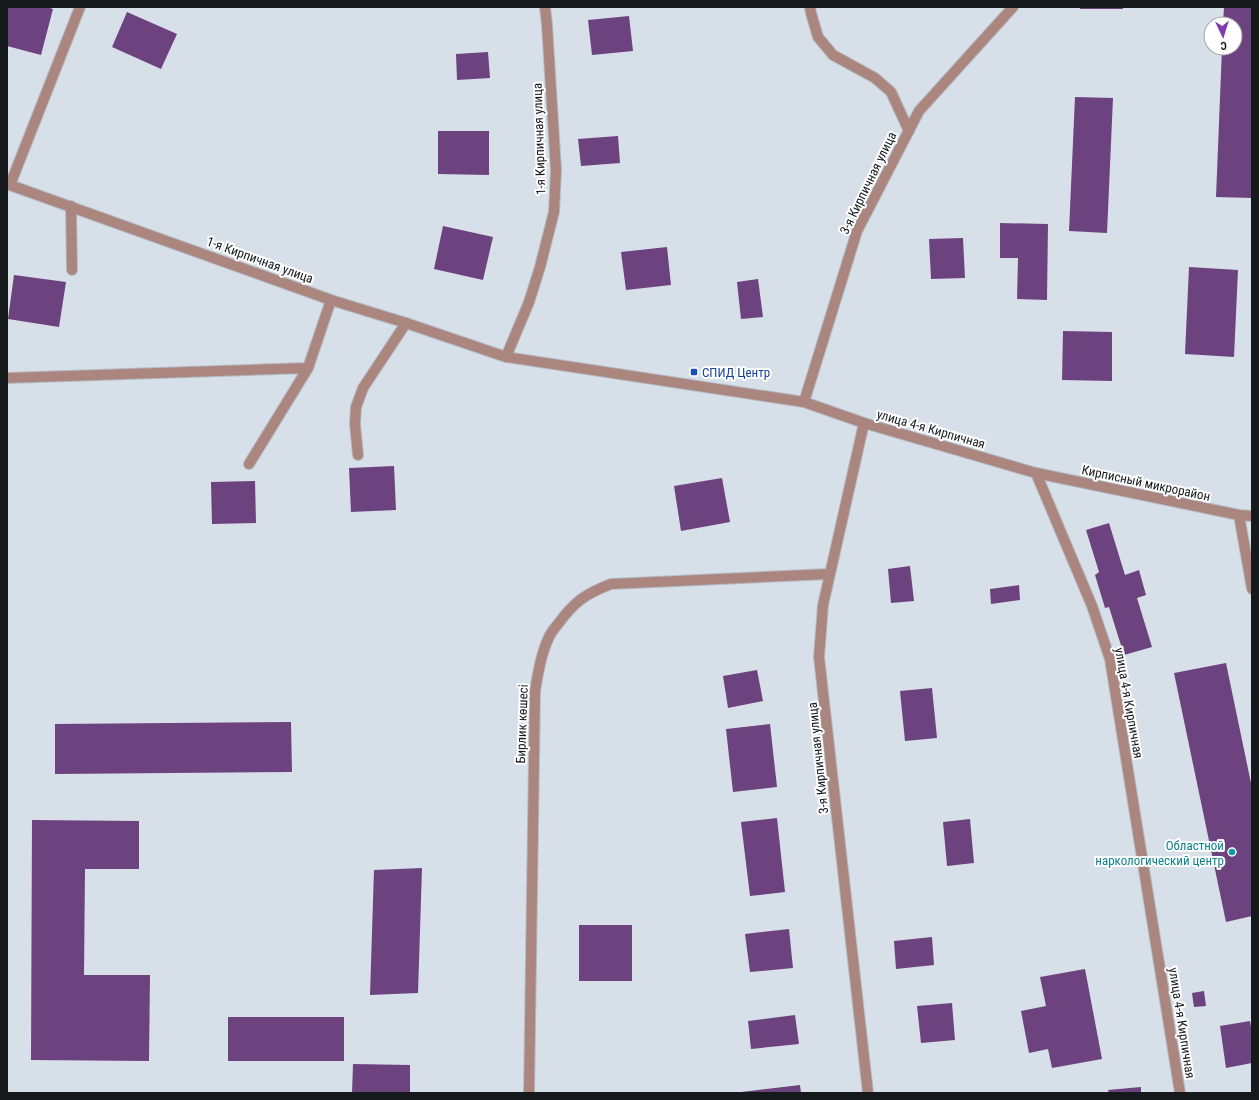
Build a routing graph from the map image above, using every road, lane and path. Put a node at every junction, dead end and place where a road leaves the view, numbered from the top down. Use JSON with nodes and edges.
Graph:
{"nodes":[{"id":1,"x":80,"y":7,"type":"edge"},
{"id":2,"x":545,"y":7,"type":"edge"},
{"id":3,"x":810,"y":7,"type":"edge"},
{"id":4,"x":1013,"y":7,"type":"edge"},
{"id":5,"x":909,"y":131,"type":"junction"},
{"id":6,"x":9,"y":184,"type":"edge"},
{"id":7,"x":71,"y":206,"type":"junction"},
{"id":8,"x":72,"y":270,"type":"dead end"},
{"id":9,"x":330,"y":300,"type":"junction"},
{"id":10,"x":406,"y":323,"type":"junction"},
{"id":11,"x":506,"y":358,"type":"junction"},
{"id":12,"x":308,"y":368,"type":"junction"},
{"id":13,"x":7,"y":378,"type":"edge"},
{"id":14,"x":804,"y":402,"type":"junction"},
{"id":15,"x":864,"y":423,"type":"junction"},
{"id":16,"x":358,"y":455,"type":"dead end"},
{"id":17,"x":249,"y":464,"type":"dead end"},
{"id":18,"x":1036,"y":473,"type":"junction"},
{"id":19,"x":1239,"y":515,"type":"junction"},
{"id":20,"x":1252,"y":516,"type":"edge"},
{"id":21,"x":829,"y":574,"type":"junction"},
{"id":22,"x":1252,"y":589,"type":"edge"},
{"id":23,"x":529,"y":1093,"type":"edge"},
{"id":24,"x":868,"y":1093,"type":"edge"},
{"id":25,"x":1180,"y":1093,"type":"edge"}],
"edges":[{"from":1,"to":6,"type":"street"},
{"from":2,"to":11,"type":"street","name":"1-я Кирпичная улица"},
{"from":3,"to":5,"type":"street"},
{"from":4,"to":5,"type":"street","name":"3-я Кирпичная улица"},
{"from":5,"to":14,"type":"street","name":"3-я Кирпичная улица"},
{"from":6,"to":7,"type":"street","name":"1-я Кирпичная улица"},
{"from":7,"to":8,"type":"street"},
{"from":7,"to":9,"type":"street","name":"1-я Кирпичная улица"},
{"from":9,"to":10,"type":"street","name":"1-я Кирпичная улица"},
{"from":9,"to":12,"type":"street"},
{"from":10,"to":11,"type":"street","name":"1-я Кирпичная улица"},
{"from":10,"to":16,"type":"street"},
{"from":11,"to":14,"type":"street","name":"1-я Кирпичная улица"},
{"from":12,"to":13,"type":"street"},
{"from":12,"to":17,"type":"street"},
{"from":14,"to":15,"type":"street","name":"улица 4-я Кирпичная"},
{"from":15,"to":18,"type":"street","name":"улица 4-я Кирпичная"},
{"from":15,"to":21,"type":"street","name":"3-я Кирпичная улица"},
{"from":18,"to":19,"type":"street","name":"Кирписный микрорайон"},
{"from":18,"to":25,"type":"street","name":"улица 4-я Кирпичная"},
{"from":19,"to":20,"type":"street","name":"Кирписный микрорайон"},
{"from":19,"to":22,"type":"street"},
{"from":21,"to":23,"type":"street","name":"Бирлик көшесі"},
{"from":21,"to":24,"type":"street","name":"3-я Кирпичная улица"}]}
